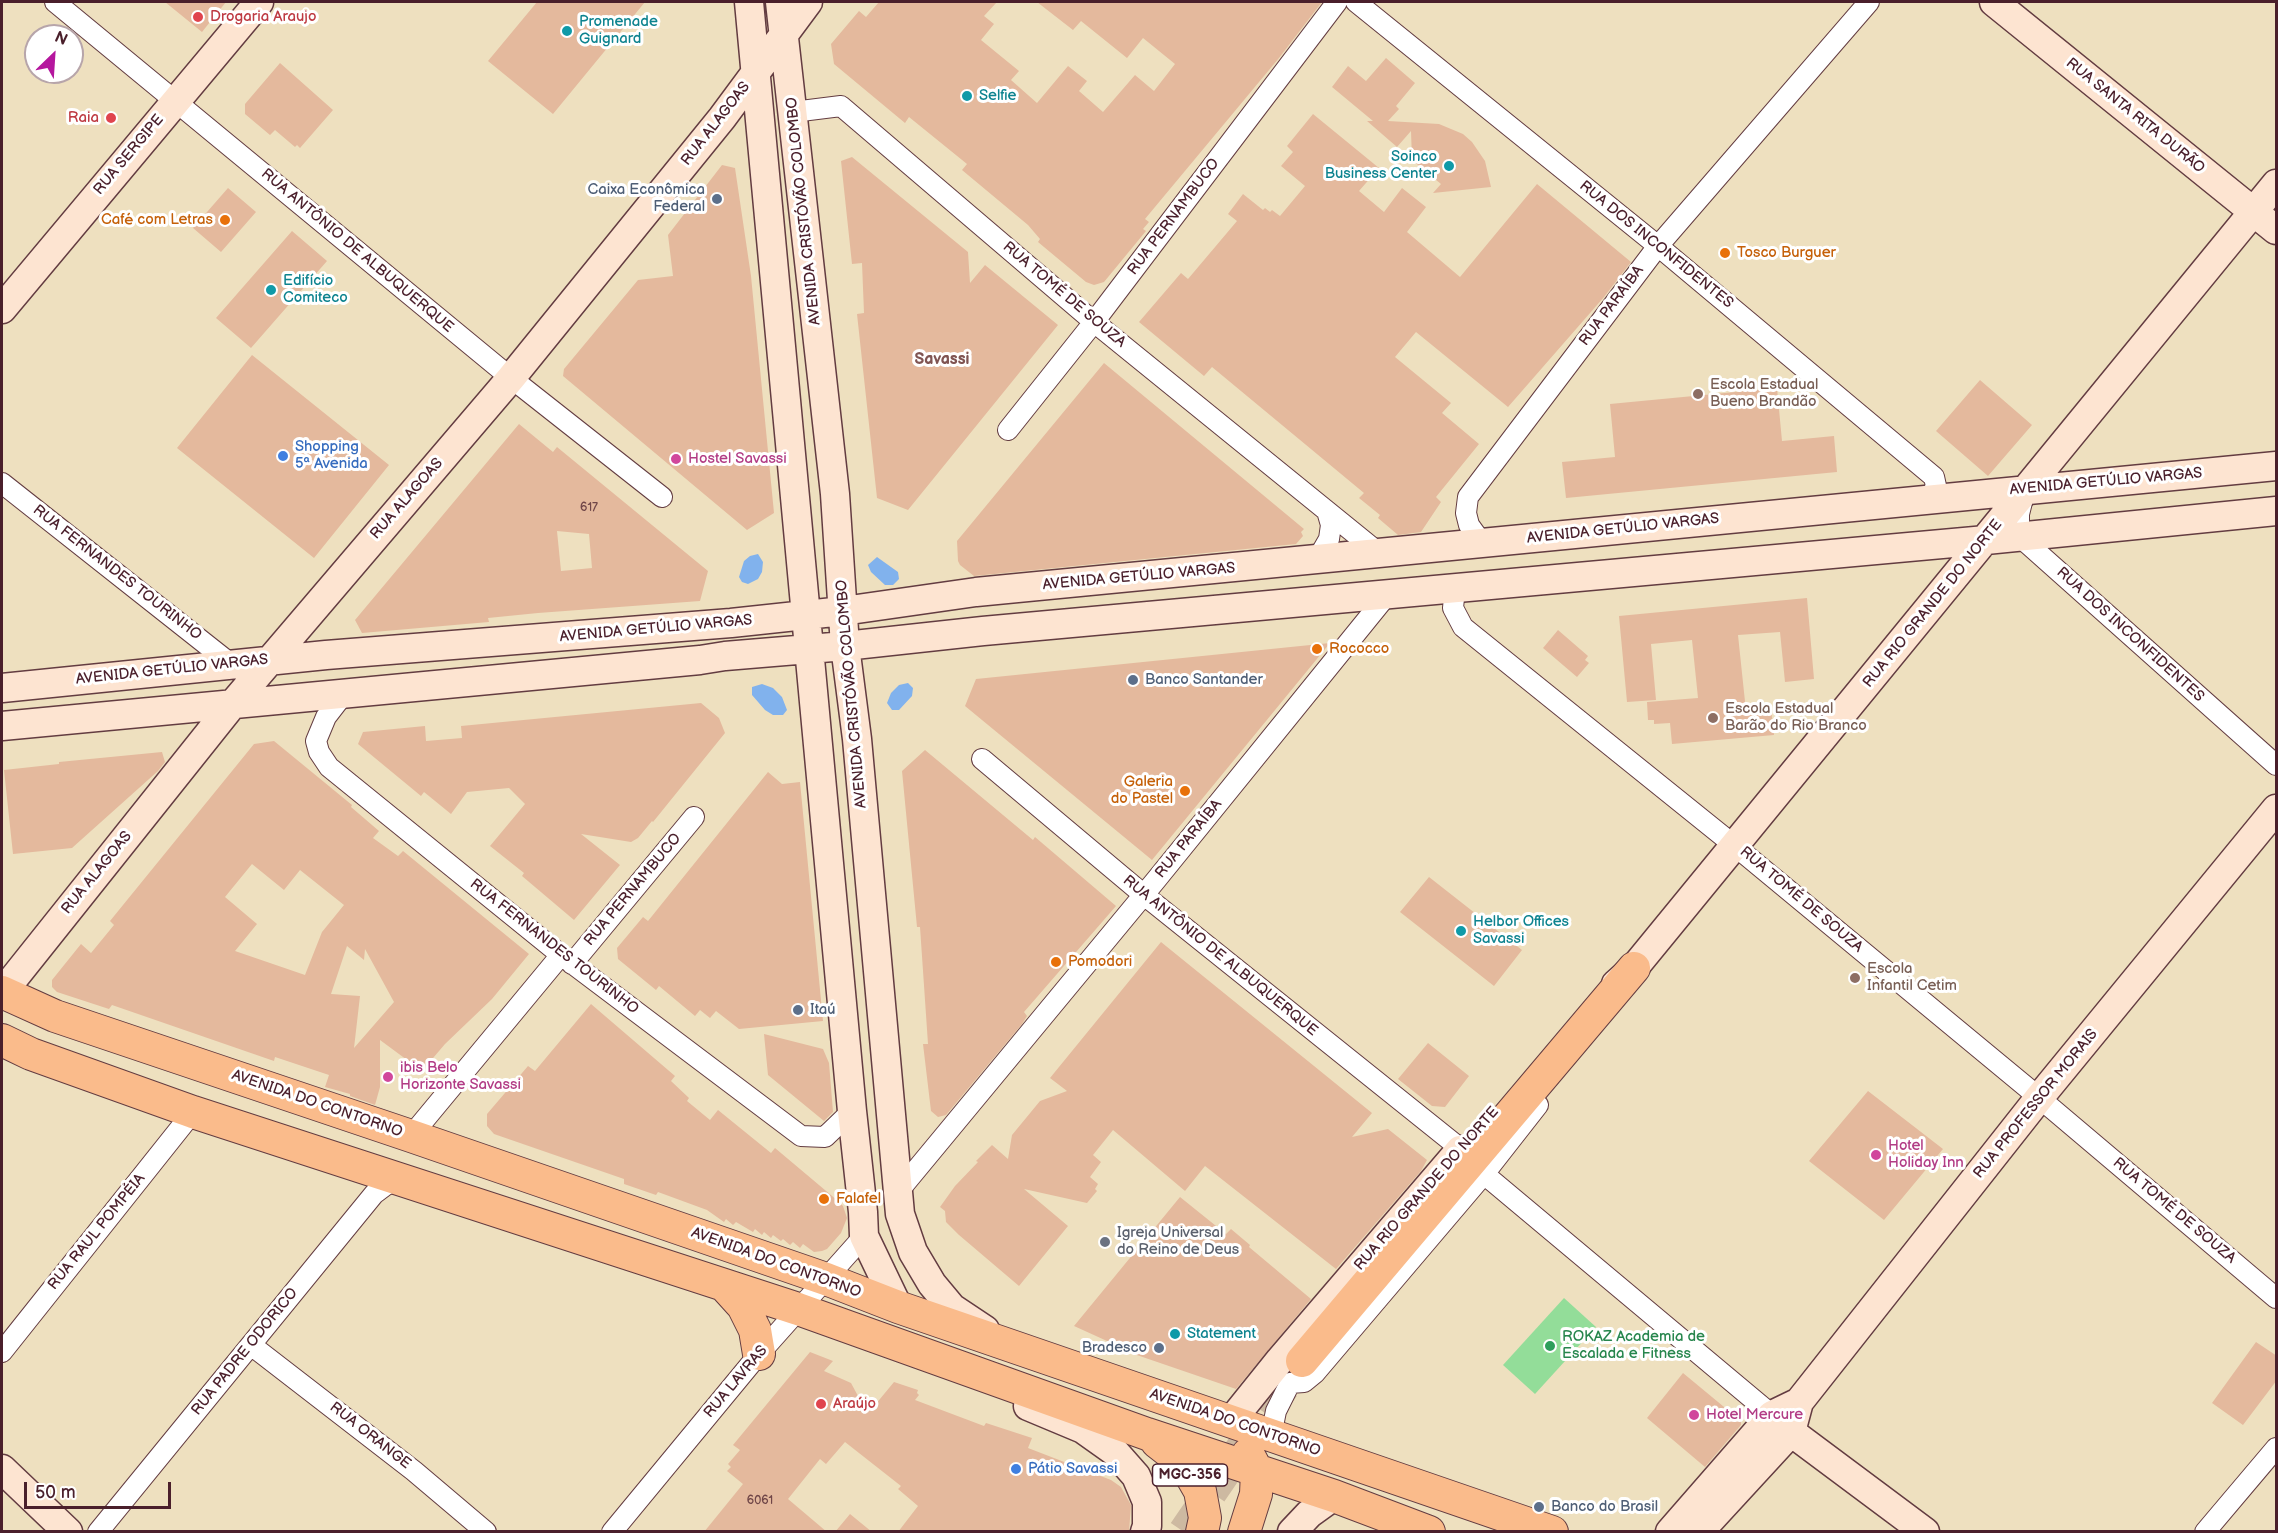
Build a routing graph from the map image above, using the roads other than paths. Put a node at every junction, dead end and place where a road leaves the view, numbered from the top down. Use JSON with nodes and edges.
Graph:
{"nodes":[{"id":1,"x":55,"y":2,"type":"edge"},
{"id":2,"x":259,"y":2,"type":"edge"},
{"id":3,"x":748,"y":2,"type":"edge"},
{"id":4,"x":780,"y":2,"type":"edge"},
{"id":5,"x":808,"y":2,"type":"edge"},
{"id":6,"x":1337,"y":2,"type":"edge"},
{"id":7,"x":1356,"y":2,"type":"edge"},
{"id":8,"x":1869,"y":2,"type":"edge"},
{"id":9,"x":1994,"y":2,"type":"edge"},
{"id":10,"x":782,"y":34,"type":"junction"},
{"id":11,"x":755,"y":74,"type":"junction"},
{"id":12,"x":175,"y":100,"type":"junction"},
{"id":13,"x":793,"y":112,"type":"junction"},
{"id":14,"x":722,"y":118,"type":"junction"},
{"id":15,"x":761,"y":136,"type":"junction"},
{"id":16,"x":2277,"y":184,"type":"edge"},
{"id":17,"x":2253,"y":212,"type":"junction"},
{"id":18,"x":2277,"y":230,"type":"edge"},
{"id":19,"x":1658,"y":246,"type":"junction"},
{"id":20,"x":2,"y":309,"type":"edge"},
{"id":21,"x":1094,"y":321,"type":"junction"},
{"id":22,"x":511,"y":378,"type":"junction"},
{"id":23,"x":1008,"y":430,"type":"dead end"},
{"id":24,"x":2277,"y":466,"type":"edge"},
{"id":25,"x":2,"y":483,"type":"edge"},
{"id":26,"x":2026,"y":489,"type":"junction"},
{"id":27,"x":662,"y":497,"type":"dead end"},
{"id":28,"x":1930,"y":499,"type":"junction"},
{"id":29,"x":1327,"y":511,"type":"junction"},
{"id":30,"x":2277,"y":512,"type":"edge"},
{"id":31,"x":2019,"y":536,"type":"junction"},
{"id":32,"x":1986,"y":540,"type":"junction"},
{"id":33,"x":1482,"y":543,"type":"junction"},
{"id":34,"x":1942,"y":543,"type":"junction"},
{"id":35,"x":1380,"y":554,"type":"junction"},
{"id":36,"x":1317,"y":560,"type":"junction"},
{"id":37,"x":1954,"y":578,"type":"junction"},
{"id":38,"x":1455,"y":588,"type":"junction"},
{"id":39,"x":1387,"y":595,"type":"junction"},
{"id":40,"x":843,"y":611,"type":"junction"},
{"id":41,"x":310,"y":613,"type":"junction"},
{"id":42,"x":806,"y":616,"type":"junction"},
{"id":43,"x":845,"y":646,"type":"junction"},
{"id":44,"x":808,"y":649,"type":"junction"},
{"id":45,"x":326,"y":655,"type":"junction"},
{"id":46,"x":280,"y":660,"type":"junction"},
{"id":47,"x":231,"y":664,"type":"junction"},
{"id":48,"x":2,"y":688,"type":"edge"},
{"id":49,"x":343,"y":695,"type":"junction"},
{"id":50,"x":296,"y":699,"type":"junction"},
{"id":51,"x":231,"y":706,"type":"junction"},
{"id":52,"x":2,"y":726,"type":"edge"},
{"id":53,"x":981,"y":759,"type":"dead end"},
{"id":54,"x":2277,"y":765,"type":"edge"},
{"id":55,"x":2277,"y":809,"type":"edge"},
{"id":56,"x":694,"y":817,"type":"dead end"},
{"id":57,"x":1735,"y":846,"type":"junction"},
{"id":58,"x":1144,"y":895,"type":"junction"},
{"id":59,"x":567,"y":959,"type":"junction"},
{"id":60,"x":1635,"y":968,"type":"junction"},
{"id":61,"x":2,"y":992,"type":"edge"},
{"id":62,"x":2,"y":1040,"type":"edge"},
{"id":63,"x":2039,"y":1098,"type":"junction"},
{"id":64,"x":193,"y":1112,"type":"junction"},
{"id":65,"x":852,"y":1112,"type":"junction"},
{"id":66,"x":411,"y":1136,"type":"junction"},
{"id":67,"x":1461,"y":1149,"type":"junction"},
{"id":68,"x":1484,"y":1174,"type":"junction"},
{"id":69,"x":399,"y":1180,"type":"junction"},
{"id":70,"x":897,"y":1193,"type":"junction"},
{"id":71,"x":864,"y":1236,"type":"junction"},
{"id":72,"x":825,"y":1279,"type":"junction"},
{"id":73,"x":724,"y":1285,"type":"junction"},
{"id":74,"x":2277,"y":1298,"type":"edge"},
{"id":75,"x":898,"y":1307,"type":"junction"},
{"id":76,"x":798,"y":1309,"type":"junction"},
{"id":77,"x":1007,"y":1344,"type":"junction"},
{"id":78,"x":251,"y":1345,"type":"junction"},
{"id":79,"x":2,"y":1352,"type":"edge"},
{"id":80,"x":759,"y":1354,"type":"junction"},
{"id":81,"x":948,"y":1362,"type":"junction"},
{"id":82,"x":1290,"y":1368,"type":"junction"},
{"id":83,"x":1218,"y":1417,"type":"junction"},
{"id":84,"x":1781,"y":1423,"type":"junction"},
{"id":85,"x":1147,"y":1434,"type":"junction"},
{"id":86,"x":1271,"y":1436,"type":"junction"},
{"id":87,"x":2277,"y":1448,"type":"edge"},
{"id":88,"x":2,"y":1468,"type":"edge"},
{"id":89,"x":1257,"y":1471,"type":"junction"},
{"id":90,"x":1334,"y":1496,"type":"junction"},
{"id":91,"x":68,"y":1532,"type":"edge"},
{"id":92,"x":98,"y":1532,"type":"edge"},
{"id":93,"x":486,"y":1532,"type":"edge"},
{"id":94,"x":612,"y":1532,"type":"edge"},
{"id":95,"x":1145,"y":1532,"type":"edge"},
{"id":96,"x":1202,"y":1532,"type":"edge"},
{"id":97,"x":1244,"y":1532,"type":"edge"},
{"id":98,"x":1292,"y":1532,"type":"edge"},
{"id":99,"x":1429,"y":1532,"type":"edge"},
{"id":100,"x":1552,"y":1532,"type":"edge"},
{"id":101,"x":1670,"y":1532,"type":"edge"},
{"id":102,"x":1699,"y":1532,"type":"edge"},
{"id":103,"x":1925,"y":1532,"type":"edge"},
{"id":104,"x":2205,"y":1532,"type":"edge"}],
"edges":[{"from":1,"to":12,"type":"street","name":"RUA ANTÔNIO DE ALBUQUERQUE"},
{"from":2,"to":12,"type":"main road","name":"RUA SERGIPE"},
{"from":3,"to":11,"type":"main road"},
{"from":4,"to":10,"type":"main road","name":"AVENIDA CRISTÓVÃO COLOMBO"},
{"from":5,"to":10,"type":"main road","name":"RUA ALAGOAS"},
{"from":6,"to":21,"type":"street","name":"RUA PERNAMBUCO"},
{"from":7,"to":19,"type":"street","name":"RUA DOS INCONFIDENTES"},
{"from":8,"to":19,"type":"street","name":"RUA PARAÍBA"},
{"from":9,"to":17,"type":"main road","name":"RUA SANTA RITA DURÃO"},
{"from":10,"to":11,"type":"main road","name":"RUA ALAGOAS"},
{"from":10,"to":13,"type":"main road","name":"AVENIDA CRISTÓVÃO COLOMBO"},
{"from":11,"to":14,"type":"main road","name":"RUA ALAGOAS"},
{"from":11,"to":15,"type":"main road"},
{"from":12,"to":20,"type":"main road","name":"RUA SERGIPE"},
{"from":12,"to":22,"type":"street","name":"RUA ANTÔNIO DE ALBUQUERQUE"},
{"from":13,"to":21,"type":"street","name":"RUA TOMÉ DE SOUZA"},
{"from":13,"to":40,"type":"main road","name":"AVENIDA CRISTÓVÃO COLOMBO"},
{"from":14,"to":15,"type":"main road"},
{"from":14,"to":22,"type":"main road","name":"RUA ALAGOAS"},
{"from":15,"to":42,"type":"main road"},
{"from":16,"to":17,"type":"main road","name":"RUA RIO GRANDE DO NORTE"},
{"from":17,"to":18,"type":"main road","name":"RUA SANTA RITA DURÃO"},
{"from":17,"to":26,"type":"main road","name":"RUA RIO GRANDE DO NORTE"},
{"from":19,"to":28,"type":"street","name":"RUA DOS INCONFIDENTES"},
{"from":19,"to":33,"type":"street","name":"RUA PARAÍBA"},
{"from":21,"to":23,"type":"street","name":"RUA PERNAMBUCO"},
{"from":21,"to":29,"type":"street","name":"RUA TOMÉ DE SOUZA"},
{"from":22,"to":27,"type":"street","name":"RUA ANTÔNIO DE ALBUQUERQUE"},
{"from":22,"to":41,"type":"main road","name":"RUA ALAGOAS"},
{"from":24,"to":26,"type":"main road","name":"AVENIDA GETÚLIO VARGAS"},
{"from":25,"to":47,"type":"street","name":"RUA FERNANDES TOURINHO"},
{"from":26,"to":28,"type":"main road","name":"AVENIDA GETÚLIO VARGAS"},
{"from":26,"to":31,"type":"street"},
{"from":26,"to":32,"type":"main road","name":"RUA RIO GRANDE DO NORTE"},
{"from":28,"to":33,"type":"main road","name":"AVENIDA GETÚLIO VARGAS"},
{"from":29,"to":35,"type":"street","name":"RUA TOMÉ DE SOUZA"},
{"from":29,"to":36,"type":"street"},
{"from":30,"to":31,"type":"main road"},
{"from":31,"to":32,"type":"main road"},
{"from":31,"to":54,"type":"street","name":"RUA DOS INCONFIDENTES"},
{"from":32,"to":34,"type":"main road"},
{"from":32,"to":37,"type":"main road","name":"RUA RIO GRANDE DO NORTE"},
{"from":33,"to":35,"type":"main road","name":"AVENIDA GETÚLIO VARGAS"},
{"from":34,"to":37,"type":"main road"},
{"from":34,"to":38,"type":"main road"},
{"from":35,"to":36,"type":"main road","name":"AVENIDA GETÚLIO VARGAS"},
{"from":36,"to":40,"type":"main road","name":"AVENIDA GETÚLIO VARGAS"},
{"from":37,"to":57,"type":"main road","name":"RUA RIO GRANDE DO NORTE"},
{"from":38,"to":39,"type":"main road"},
{"from":38,"to":57,"type":"street","name":"RUA TOMÉ DE SOUZA"},
{"from":39,"to":43,"type":"main road"},
{"from":39,"to":58,"type":"street","name":"RUA PARAÍBA"},
{"from":40,"to":42,"type":"main road","name":"AVENIDA GETÚLIO VARGAS"},
{"from":40,"to":43,"type":"main road","name":"AVENIDA CRISTÓVÃO COLOMBO"},
{"from":41,"to":45,"type":"main road"},
{"from":41,"to":46,"type":"main road","name":"RUA ALAGOAS"},
{"from":42,"to":44,"type":"main road"},
{"from":42,"to":45,"type":"main road","name":"AVENIDA GETÚLIO VARGAS"},
{"from":43,"to":44,"type":"main road"},
{"from":43,"to":70,"type":"main road","name":"AVENIDA CRISTÓVÃO COLOMBO"},
{"from":44,"to":49,"type":"main road"},
{"from":44,"to":65,"type":"main road"},
{"from":45,"to":46,"type":"main road","name":"AVENIDA GETÚLIO VARGAS"},
{"from":46,"to":47,"type":"main road","name":"AVENIDA GETÚLIO VARGAS"},
{"from":46,"to":50,"type":"main road"},
{"from":46,"to":51,"type":"main road","name":"RUA ALAGOAS"},
{"from":47,"to":48,"type":"main road","name":"AVENIDA GETÚLIO VARGAS"},
{"from":47,"to":51,"type":"main road"},
{"from":49,"to":50,"type":"main road"},
{"from":49,"to":59,"type":"street","name":"RUA FERNANDES TOURINHO"},
{"from":50,"to":51,"type":"main road"},
{"from":51,"to":52,"type":"main road"},
{"from":51,"to":61,"type":"main road","name":"RUA ALAGOAS"},
{"from":53,"to":58,"type":"street","name":"RUA ANTÔNIO DE ALBUQUERQUE"},
{"from":55,"to":63,"type":"main road","name":"RUA PROFESSOR MORAIS"},
{"from":56,"to":59,"type":"street","name":"RUA PERNAMBUCO"},
{"from":57,"to":60,"type":"main road","name":"RUA RIO GRANDE DO NORTE"},
{"from":57,"to":63,"type":"street","name":"RUA TOMÉ DE SOUZA"},
{"from":58,"to":67,"type":"street","name":"RUA ANTÔNIO DE ALBUQUERQUE"},
{"from":58,"to":70,"type":"street","name":"RUA PARAÍBA"},
{"from":59,"to":65,"type":"street","name":"RUA FERNANDES TOURINHO"},
{"from":59,"to":66,"type":"street","name":"RUA PERNAMBUCO"},
{"from":60,"to":67,"type":"main road","name":"RUA RIO GRANDE DO NORTE"},
{"from":60,"to":68,"type":"street","name":"RUA RIO GRANDE DO NORTE"},
{"from":60,"to":82,"type":"main road"},
{"from":61,"to":66,"type":"main road","name":"AVENIDA DO CONTORNO"},
{"from":62,"to":64,"type":"main road"},
{"from":63,"to":74,"type":"street","name":"RUA TOMÉ DE SOUZA"},
{"from":63,"to":84,"type":"main road","name":"RUA PROFESSOR MORAIS"},
{"from":64,"to":69,"type":"main road"},
{"from":64,"to":79,"type":"street","name":"RUA RAUL POMPÉIA"},
{"from":65,"to":71,"type":"main road"},
{"from":66,"to":72,"type":"main road","name":"AVENIDA DO CONTORNO"},
{"from":67,"to":82,"type":"main road","name":"RUA RIO GRANDE DO NORTE"},
{"from":68,"to":82,"type":"street","name":"RUA RIO GRANDE DO NORTE"},
{"from":68,"to":84,"type":"street"},
{"from":69,"to":73,"type":"main road"},
{"from":69,"to":78,"type":"street","name":"RUA PADRE ODORICO"},
{"from":70,"to":77,"type":"main road","name":"AVENIDA CRISTÓVÃO COLOMBO"},
{"from":71,"to":72,"type":"street","name":"RUA LAVRAS"},
{"from":71,"to":75,"type":"main road"},
{"from":72,"to":75,"type":"main road","name":"AVENIDA DO CONTORNO"},
{"from":72,"to":76,"type":"street","name":"RUA LAVRAS"},
{"from":73,"to":76,"type":"main road"},
{"from":73,"to":80,"type":"main road"},
{"from":75,"to":77,"type":"main road","name":"AVENIDA DO CONTORNO"},
{"from":75,"to":81,"type":"main road"},
{"from":76,"to":80,"type":"street","name":"RUA LAVRAS"},
{"from":76,"to":81,"type":"main road"},
{"from":77,"to":83,"type":"main road","name":"AVENIDA DO CONTORNO"},
{"from":78,"to":92,"type":"street","name":"RUA PADRE ODORICO"},
{"from":78,"to":93,"type":"street","name":"RUA ORANGE"},
{"from":80,"to":94,"type":"street","name":"RUA LAVRAS"},
{"from":81,"to":85,"type":"main road"},
{"from":81,"to":95,"type":"main road","number":"MGC-356"},
{"from":82,"to":83,"type":"main road","name":"RUA RIO GRANDE DO NORTE"},
{"from":82,"to":86,"type":"street","name":"RUA RIO GRANDE DO NORTE"},
{"from":83,"to":86,"type":"main road","name":"AVENIDA DO CONTORNO"},
{"from":83,"to":89,"type":"main road"},
{"from":84,"to":101,"type":"main road","name":"RUA PROFESSOR MORAIS"},
{"from":84,"to":102,"type":"main road","name":"RUA PROFESSOR MORAIS"},
{"from":84,"to":103,"type":"main road"},
{"from":85,"to":89,"type":"main road"},
{"from":85,"to":96,"type":"main road","number":"MGC-356"},
{"from":86,"to":100,"type":"main road","name":"AVENIDA DO CONTORNO"},
{"from":87,"to":104,"type":"street"},
{"from":88,"to":91,"type":"main road"},
{"from":89,"to":90,"type":"main road"},
{"from":89,"to":97,"type":"main road"},
{"from":90,"to":98,"type":"main road"},
{"from":90,"to":99,"type":"main road"}]}
